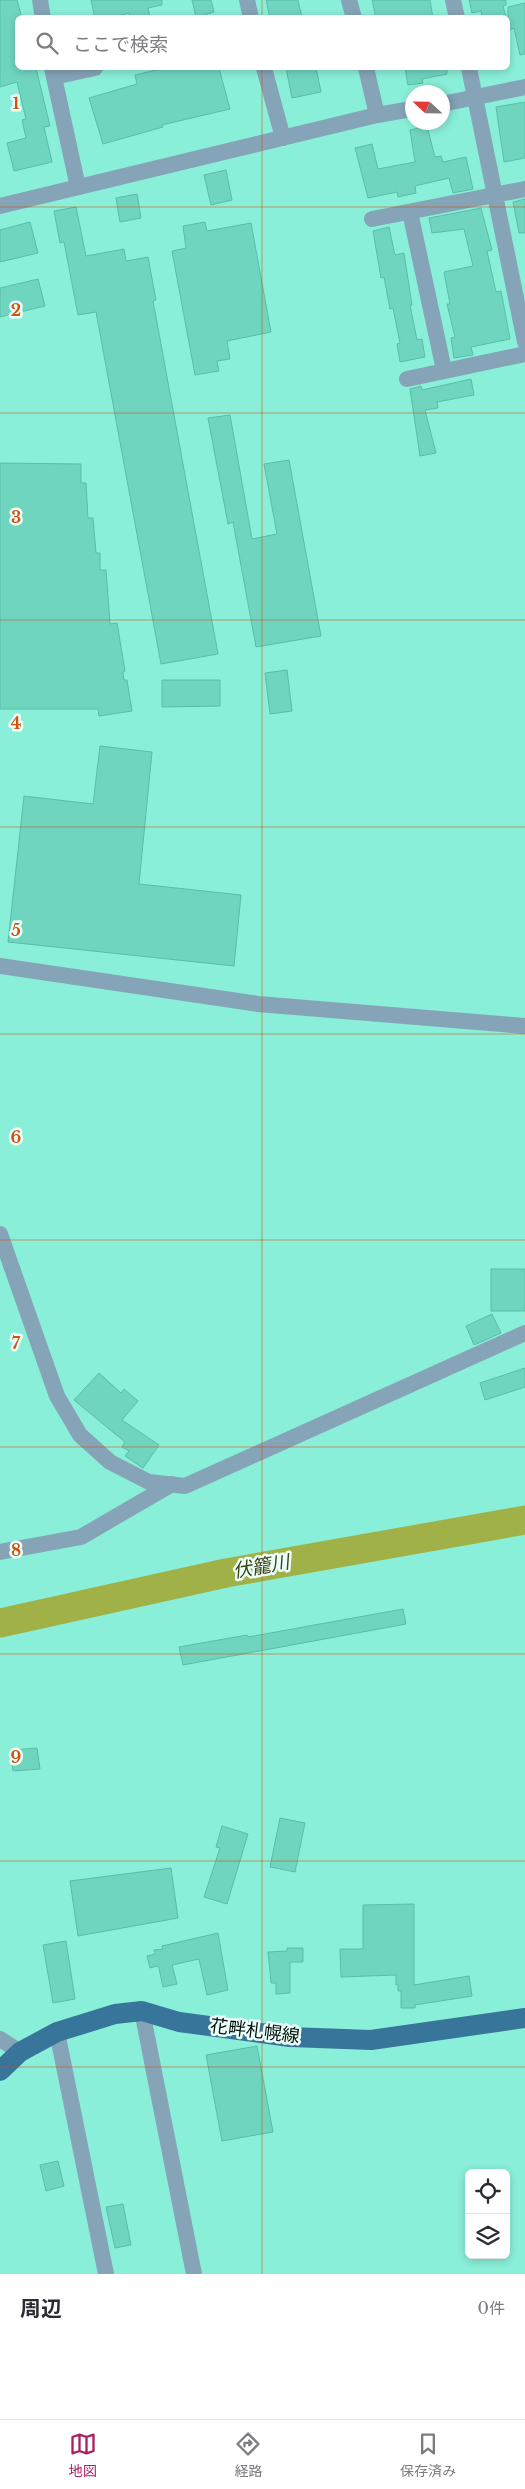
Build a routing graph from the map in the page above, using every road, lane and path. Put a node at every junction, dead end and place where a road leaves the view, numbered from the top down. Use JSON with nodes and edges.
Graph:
{"nodes":[{"id":1,"x":40,"y":0,"type":"edge"},
{"id":2,"x":248,"y":0,"type":"edge"},
{"id":3,"x":349,"y":0,"type":"edge"},
{"id":4,"x":453,"y":0,"type":"edge"},
{"id":5,"x":42,"y":15,"type":"edge"},
{"id":6,"x":250,"y":15,"type":"edge"},
{"id":7,"x":353,"y":15,"type":"edge"},
{"id":8,"x":456,"y":15,"type":"edge"},
{"id":9,"x":74,"y":70,"type":"edge"},
{"id":10,"x":265,"y":70,"type":"edge"},
{"id":11,"x":366,"y":70,"type":"edge"},
{"id":12,"x":470,"y":70,"type":"edge"},
{"id":13,"x":53,"y":72,"type":"edge"},
{"id":14,"x":525,"y":87,"type":"edge"},
{"id":15,"x":477,"y":99,"type":"junction"},
{"id":16,"x":450,"y":103,"type":"edge"},
{"id":17,"x":405,"y":110,"type":"edge"},
{"id":18,"x":377,"y":115,"type":"junction"},
{"id":19,"x":283,"y":138,"type":"junction"},
{"id":20,"x":78,"y":187,"type":"junction"},
{"id":21,"x":525,"y":189,"type":"edge"},
{"id":22,"x":496,"y":196,"type":"junction"},
{"id":23,"x":0,"y":206,"type":"edge"},
{"id":24,"x":410,"y":212,"type":"junction"},
{"id":25,"x":372,"y":219,"type":"dead end"},
{"id":26,"x":525,"y":342,"type":"edge"},
{"id":27,"x":525,"y":354,"type":"edge"},
{"id":28,"x":444,"y":370,"type":"junction"},
{"id":29,"x":407,"y":378,"type":"dead end"},
{"id":30,"x":0,"y":966,"type":"edge"},
{"id":31,"x":525,"y":1026,"type":"edge"},
{"id":32,"x":0,"y":1234,"type":"edge"},
{"id":33,"x":525,"y":1333,"type":"edge"},
{"id":34,"x":172,"y":1484,"type":"junction"},
{"id":35,"x":0,"y":1552,"type":"edge"},
{"id":36,"x":142,"y":2011,"type":"junction"},
{"id":37,"x":525,"y":2018,"type":"edge"},
{"id":38,"x":57,"y":2032,"type":"junction"},
{"id":39,"x":0,"y":2039,"type":"edge"},
{"id":40,"x":20,"y":2052,"type":"junction"},
{"id":41,"x":0,"y":2071,"type":"edge"},
{"id":42,"x":106,"y":2274,"type":"edge"},
{"id":43,"x":194,"y":2274,"type":"edge"}],
"edges":[{"from":1,"to":5,"type":"street"},
{"from":2,"to":6,"type":"street"},
{"from":3,"to":7,"type":"street"},
{"from":4,"to":8,"type":"street"},
{"from":9,"to":13,"type":"street"},
{"from":10,"to":19,"type":"street"},
{"from":11,"to":18,"type":"street"},
{"from":12,"to":15,"type":"street"},
{"from":13,"to":20,"type":"street"},
{"from":14,"to":15,"type":"street"},
{"from":15,"to":16,"type":"street"},
{"from":15,"to":22,"type":"street"},
{"from":17,"to":18,"type":"street"},
{"from":18,"to":19,"type":"street"},
{"from":19,"to":20,"type":"street"},
{"from":20,"to":23,"type":"street"},
{"from":21,"to":22,"type":"street"},
{"from":22,"to":24,"type":"street"},
{"from":22,"to":26,"type":"street"},
{"from":24,"to":25,"type":"street"},
{"from":24,"to":28,"type":"street"},
{"from":27,"to":28,"type":"street"},
{"from":28,"to":29,"type":"street"},
{"from":30,"to":31,"type":"street"},
{"from":32,"to":34,"type":"street"},
{"from":33,"to":34,"type":"street"},
{"from":34,"to":35,"type":"street"},
{"from":36,"to":37,"type":"main road","name":"花畔札幌線"},
{"from":36,"to":38,"type":"main road","name":"花畔札幌線"},
{"from":36,"to":43,"type":"street"},
{"from":38,"to":40,"type":"main road","name":"花畔札幌線"},
{"from":38,"to":42,"type":"street"},
{"from":39,"to":40,"type":"street"},
{"from":40,"to":41,"type":"main road","name":"花畔札幌線"}]}
